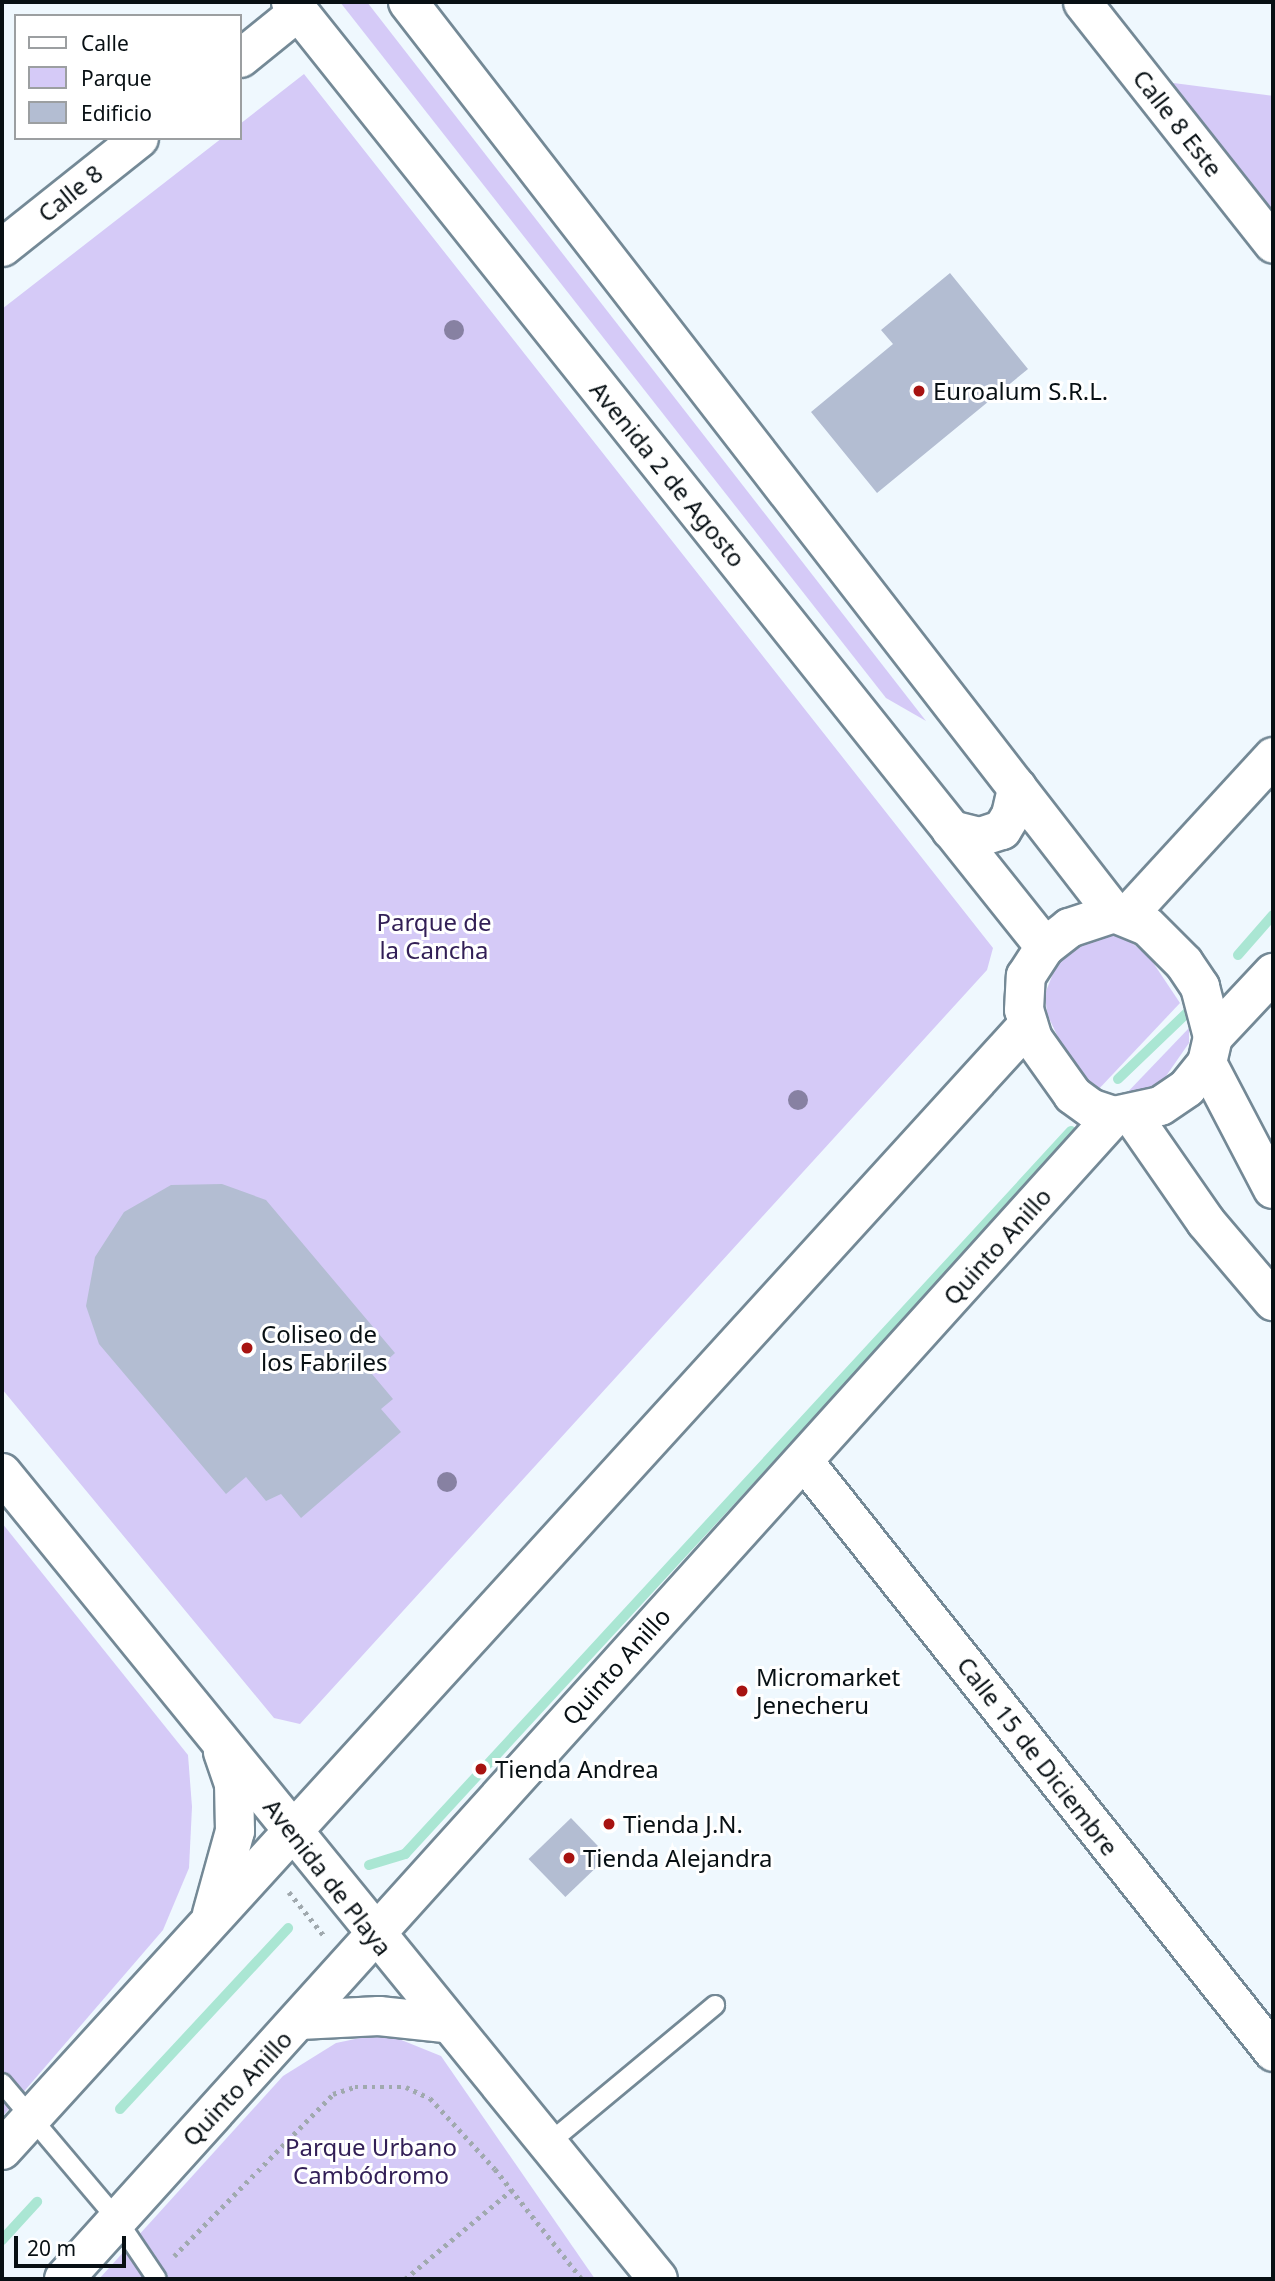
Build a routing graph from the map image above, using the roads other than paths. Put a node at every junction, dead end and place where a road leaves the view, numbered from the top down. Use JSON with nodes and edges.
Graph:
{"nodes":[{"id":1,"x":408,"y":2,"type":"edge"},
{"id":2,"x":1082,"y":2,"type":"edge"},
{"id":3,"x":294,"y":6,"type":"edge"},
{"id":4,"x":242,"y":56,"type":"edge"},
{"id":5,"x":136,"y":140,"type":"edge"},
{"id":6,"x":1273,"y":244,"type":"edge"},
{"id":7,"x":2,"y":247,"type":"edge"},
{"id":8,"x":1273,"y":757,"type":"edge"},
{"id":9,"x":1017,"y":788,"type":"junction"},
{"id":10,"x":951,"y":830,"type":"junction"},
{"id":11,"x":1121,"y":914,"type":"junction"},
{"id":12,"x":1045,"y":947,"type":"junction"},
{"id":13,"x":1273,"y":973,"type":"edge"},
{"id":14,"x":1028,"y":1026,"type":"junction"},
{"id":15,"x":1210,"y":1050,"type":"junction"},
{"id":16,"x":1122,"y":1115,"type":"junction"},
{"id":17,"x":1273,"y":1189,"type":"edge"},
{"id":18,"x":1273,"y":1301,"type":"edge"},
{"id":19,"x":803,"y":1460,"type":"junction"},
{"id":20,"x":2,"y":1473,"type":"edge"},
{"id":21,"x":219,"y":1740,"type":"junction"},
{"id":22,"x":304,"y":1846,"type":"junction"},
{"id":23,"x":363,"y":1921,"type":"junction"},
{"id":24,"x":206,"y":1928,"type":"junction"},
{"id":25,"x":715,"y":2005,"type":"dead end"},
{"id":26,"x":300,"y":2020,"type":"junction"},
{"id":27,"x":445,"y":2023,"type":"junction"},
{"id":28,"x":1273,"y":2052,"type":"edge"},
{"id":29,"x":2,"y":2083,"type":"edge"},
{"id":30,"x":30,"y":2119,"type":"junction"},
{"id":31,"x":549,"y":2143,"type":"junction"},
{"id":32,"x":2,"y":2150,"type":"edge"},
{"id":33,"x":116,"y":2218,"type":"junction"},
{"id":34,"x":156,"y":2278,"type":"edge"},
{"id":35,"x":64,"y":2279,"type":"edge"},
{"id":36,"x":658,"y":2279,"type":"edge"}],
"edges":[{"from":1,"to":9,"type":"main road"},
{"from":2,"to":6,"type":"street","name":"Calle 8 Este"},
{"from":3,"to":4,"type":"street"},
{"from":3,"to":10,"type":"main road","name":"Avenida 2 de Agosto"},
{"from":5,"to":7,"type":"street","name":"Calle 8"},
{"from":8,"to":11,"type":"main road"},
{"from":9,"to":10,"type":"main road"},
{"from":9,"to":11,"type":"main road"},
{"from":10,"to":12,"type":"main road","name":"Avenida 2 de Agosto"},
{"from":11,"to":12,"type":"main road"},
{"from":11,"to":15,"type":"main road"},
{"from":12,"to":14,"type":"main road"},
{"from":13,"to":15,"type":"main road"},
{"from":14,"to":16,"type":"main road"},
{"from":14,"to":22,"type":"main road"},
{"from":15,"to":16,"type":"main road"},
{"from":15,"to":17,"type":"main road"},
{"from":16,"to":18,"type":"main road"},
{"from":16,"to":19,"type":"main road","name":"Quinto Anillo"},
{"from":19,"to":23,"type":"main road","name":"Quinto Anillo"},
{"from":19,"to":28,"type":"street","name":"Calle 15 de Diciembre"},
{"from":20,"to":21,"type":"main road","name":"Avenida de Playa"},
{"from":21,"to":22,"type":"main road","name":"Avenida de Playa"},
{"from":21,"to":24,"type":"main road"},
{"from":22,"to":23,"type":"main road","name":"Avenida de Playa"},
{"from":22,"to":24,"type":"main road"},
{"from":23,"to":26,"type":"main road","name":"Quinto Anillo"},
{"from":23,"to":27,"type":"main road","name":"Avenida de Playa"},
{"from":24,"to":30,"type":"main road"},
{"from":25,"to":31,"type":"lane"},
{"from":26,"to":27,"type":"main road"},
{"from":26,"to":33,"type":"main road","name":"Quinto Anillo"},
{"from":27,"to":31,"type":"main road","name":"Avenida de Playa"},
{"from":29,"to":30,"type":"lane"},
{"from":30,"to":32,"type":"main road"},
{"from":30,"to":33,"type":"lane"},
{"from":31,"to":36,"type":"main road","name":"Avenida de Playa"},
{"from":33,"to":34,"type":"lane"},
{"from":33,"to":35,"type":"main road","name":"Quinto Anillo"}]}
